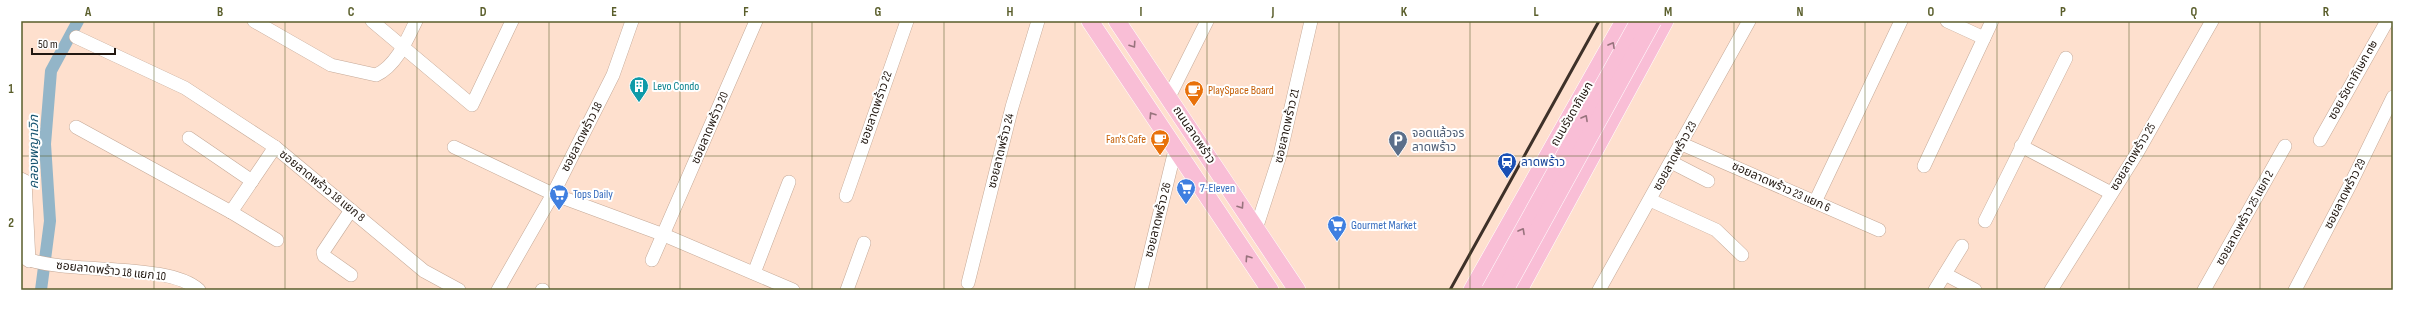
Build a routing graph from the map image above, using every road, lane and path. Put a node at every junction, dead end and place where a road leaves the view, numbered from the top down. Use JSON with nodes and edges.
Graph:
{"nodes":[{"id":1,"x":254,"y":21,"type":"edge"},
{"id":2,"x":372,"y":21,"type":"edge"},
{"id":3,"x":416,"y":21,"type":"edge"},
{"id":4,"x":512,"y":21,"type":"edge"},
{"id":5,"x":632,"y":21,"type":"edge"},
{"id":6,"x":756,"y":21,"type":"edge"},
{"id":7,"x":907,"y":21,"type":"edge"},
{"id":8,"x":1038,"y":21,"type":"edge"},
{"id":9,"x":1090,"y":21,"type":"edge"},
{"id":10,"x":1118,"y":21,"type":"edge"},
{"id":11,"x":1207,"y":21,"type":"edge"},
{"id":12,"x":1311,"y":21,"type":"edge"},
{"id":13,"x":1624,"y":21,"type":"edge"},
{"id":14,"x":1639,"y":21,"type":"edge"},
{"id":15,"x":1653,"y":21,"type":"edge"},
{"id":16,"x":1665,"y":21,"type":"edge"},
{"id":17,"x":1749,"y":21,"type":"edge"},
{"id":18,"x":1902,"y":21,"type":"edge"},
{"id":19,"x":1947,"y":21,"type":"edge"},
{"id":20,"x":1992,"y":21,"type":"edge"},
{"id":21,"x":2212,"y":21,"type":"edge"},
{"id":22,"x":2387,"y":21,"type":"edge"},
{"id":23,"x":76,"y":37,"type":"dead end"},
{"id":24,"x":1984,"y":38,"type":"junction"},
{"id":25,"x":404,"y":47,"type":"junction"},
{"id":26,"x":2066,"y":58,"type":"dead end"},
{"id":27,"x":1168,"y":97,"type":"junction"},
{"id":28,"x":2393,"y":97,"type":"edge"},
{"id":29,"x":76,"y":127,"type":"dead end"},
{"id":30,"x":189,"y":138,"type":"dead end"},
{"id":31,"x":2320,"y":140,"type":"dead end"},
{"id":32,"x":1682,"y":144,"type":"junction"},
{"id":33,"x":2021,"y":146,"type":"junction"},
{"id":34,"x":2285,"y":146,"type":"dead end"},
{"id":35,"x":275,"y":147,"type":"junction"},
{"id":36,"x":454,"y":147,"type":"dead end"},
{"id":37,"x":1175,"y":150,"type":"junction"},
{"id":38,"x":1548,"y":156,"type":"junction"},
{"id":39,"x":1671,"y":162,"type":"junction"},
{"id":40,"x":1924,"y":166,"type":"dead end"},
{"id":41,"x":1584,"y":170,"type":"junction"},
{"id":42,"x":21,"y":179,"type":"edge"},
{"id":43,"x":1708,"y":180,"type":"dead end"},
{"id":44,"x":252,"y":181,"type":"junction"},
{"id":45,"x":789,"y":182,"type":"dead end"},
{"id":46,"x":2111,"y":193,"type":"junction"},
{"id":47,"x":553,"y":194,"type":"junction"},
{"id":48,"x":846,"y":196,"type":"dead end"},
{"id":49,"x":1650,"y":200,"type":"junction"},
{"id":50,"x":1815,"y":202,"type":"junction"},
{"id":51,"x":351,"y":210,"type":"junction"},
{"id":52,"x":230,"y":212,"type":"junction"},
{"id":53,"x":1985,"y":221,"type":"dead end"},
{"id":54,"x":1256,"y":228,"type":"junction"},
{"id":55,"x":1879,"y":230,"type":"dead end"},
{"id":56,"x":1506,"y":233,"type":"junction"},
{"id":57,"x":664,"y":235,"type":"junction"},
{"id":58,"x":277,"y":240,"type":"dead end"},
{"id":59,"x":864,"y":243,"type":"dead end"},
{"id":60,"x":1962,"y":246,"type":"dead end"},
{"id":61,"x":1742,"y":255,"type":"dead end"},
{"id":62,"x":1537,"y":257,"type":"junction"},
{"id":63,"x":25,"y":259,"type":"edge"},
{"id":64,"x":652,"y":260,"type":"dead end"},
{"id":65,"x":754,"y":273,"type":"junction"},
{"id":66,"x":1945,"y":274,"type":"junction"},
{"id":67,"x":351,"y":275,"type":"dead end"},
{"id":68,"x":968,"y":283,"type":"dead end"},
{"id":69,"x":199,"y":290,"type":"edge"},
{"id":70,"x":459,"y":290,"type":"edge"},
{"id":71,"x":498,"y":290,"type":"edge"},
{"id":72,"x":793,"y":290,"type":"edge"},
{"id":73,"x":847,"y":290,"type":"edge"},
{"id":74,"x":1141,"y":290,"type":"edge"},
{"id":75,"x":1270,"y":290,"type":"edge"},
{"id":76,"x":1297,"y":290,"type":"edge"},
{"id":77,"x":1472,"y":290,"type":"edge"},
{"id":78,"x":1490,"y":290,"type":"edge"},
{"id":79,"x":1505,"y":290,"type":"edge"},
{"id":80,"x":1519,"y":290,"type":"edge"},
{"id":81,"x":1599,"y":290,"type":"edge"},
{"id":82,"x":1935,"y":290,"type":"edge"},
{"id":83,"x":1975,"y":290,"type":"edge"},
{"id":84,"x":2051,"y":290,"type":"edge"},
{"id":85,"x":2204,"y":290,"type":"edge"},
{"id":86,"x":2295,"y":290,"type":"edge"}],
"edges":[{"from":1,"to":25,"type":"street"},
{"from":2,"to":25,"type":"street"},
{"from":3,"to":25,"type":"street"},
{"from":4,"to":25,"type":"street"},
{"from":5,"to":47,"type":"street","name":"ซอยลาดพร้าว 18"},
{"from":6,"to":57,"type":"street","name":"ซอยลาดพร้าว 20"},
{"from":7,"to":48,"type":"street","name":"ซอยลาดพร้าว 22"},
{"from":8,"to":68,"type":"street","name":"ซอยลาดพร้าว 24"},
{"from":37,"to":9,"type":"main road","name":"ถนนลาดพร้าว","one_way":true},
{"from":10,"to":27,"type":"main road","name":"ถนนลาดพร้าว","one_way":true},
{"from":11,"to":27,"type":"street"},
{"from":12,"to":54,"type":"street","name":"ซอยลาดพร้าว 21"},
{"from":38,"to":13,"type":"main road","name":"ถนนรัชดาภิเษก","one_way":true},
{"from":78,"to":14,"type":"main road","name":"ถนนรัชดาภิเษก","one_way":true,"bridge":true},
{"from":15,"to":79,"type":"main road","bridge":true},
{"from":16,"to":41,"type":"main road"},
{"from":17,"to":32,"type":"street","name":"ซอยลาดพร้าว 23"},
{"from":18,"to":50,"type":"street"},
{"from":19,"to":24,"type":"street"},
{"from":20,"to":24,"type":"street"},
{"from":21,"to":46,"type":"street","name":"ซอยลาดพร้าว 25"},
{"from":22,"to":31,"type":"street","name":"ซอย รัชดาภิเษก ๓๒"},
{"from":23,"to":35,"type":"street"},
{"from":24,"to":40,"type":"street"},
{"from":26,"to":33,"type":"street"},
{"from":27,"to":54,"type":"main road","name":"ถนนลาดพร้าว","one_way":true},
{"from":28,"to":86,"type":"street","name":"ซอยลาดพร้าว 29"},
{"from":29,"to":52,"type":"street"},
{"from":30,"to":44,"type":"street"},
{"from":32,"to":39,"type":"street","name":"ซอยลาดพร้าว 23"},
{"from":32,"to":50,"type":"street","name":"ซอยลาดพร้าว 23 แยก 6"},
{"from":33,"to":46,"type":"street"},
{"from":33,"to":53,"type":"street"},
{"from":34,"to":85,"type":"street","name":"ซอยลาดพร้าว 25 แยก 2"},
{"from":35,"to":44,"type":"street","name":"ซอยลาดพร้าว 18 แยก 8"},
{"from":35,"to":51,"type":"street","name":"ซอยลาดพร้าว 18 แยก 8"},
{"from":36,"to":47,"type":"street"},
{"from":37,"to":74,"type":"street","name":"ซอยลาดพร้าว 26"},
{"from":75,"to":37,"type":"main road","name":"ถนนลาดพร้าว","one_way":true},
{"from":38,"to":41,"type":"main road"},
{"from":38,"to":56,"type":"main road","name":"ถนนรัชดาภิเษก"},
{"from":39,"to":43,"type":"street"},
{"from":39,"to":49,"type":"street","name":"ซอยลาดพร้าว 23"},
{"from":41,"to":62,"type":"main road"},
{"from":42,"to":63,"type":"street"},
{"from":44,"to":52,"type":"street","name":"ซอยลาดพร้าว 18 แยก 8"},
{"from":45,"to":65,"type":"street"},
{"from":46,"to":84,"type":"street","name":"ซอยลาดพร้าว 25"},
{"from":47,"to":57,"type":"street"},
{"from":47,"to":71,"type":"street","name":"ซอยลาดพร้าว 18"},
{"from":49,"to":61,"type":"street"},
{"from":49,"to":81,"type":"street","name":"ซอยลาดพร้าว 23"},
{"from":50,"to":55,"type":"street","name":"ซอยลาดพร้าว 23 แยก 6"},
{"from":51,"to":67,"type":"street"},
{"from":51,"to":70,"type":"street","name":"ซอยลาดพร้าว 18 แยก 8"},
{"from":52,"to":58,"type":"street"},
{"from":54,"to":76,"type":"main road","name":"ถนนลาดพร้าว"},
{"from":56,"to":62,"type":"main road"},
{"from":56,"to":77,"type":"main road","name":"ถนนรัชดาภิเษก"},
{"from":57,"to":64,"type":"street","name":"ซอยลาดพร้าว 20"},
{"from":57,"to":65,"type":"street"},
{"from":59,"to":73,"type":"street"},
{"from":60,"to":66,"type":"street"},
{"from":62,"to":80,"type":"main road"},
{"from":63,"to":69,"type":"street","name":"ซอยลาดพร้าว 18 แยก 10"},
{"from":65,"to":72,"type":"street"},
{"from":66,"to":82,"type":"street"},
{"from":66,"to":83,"type":"street"}]}
